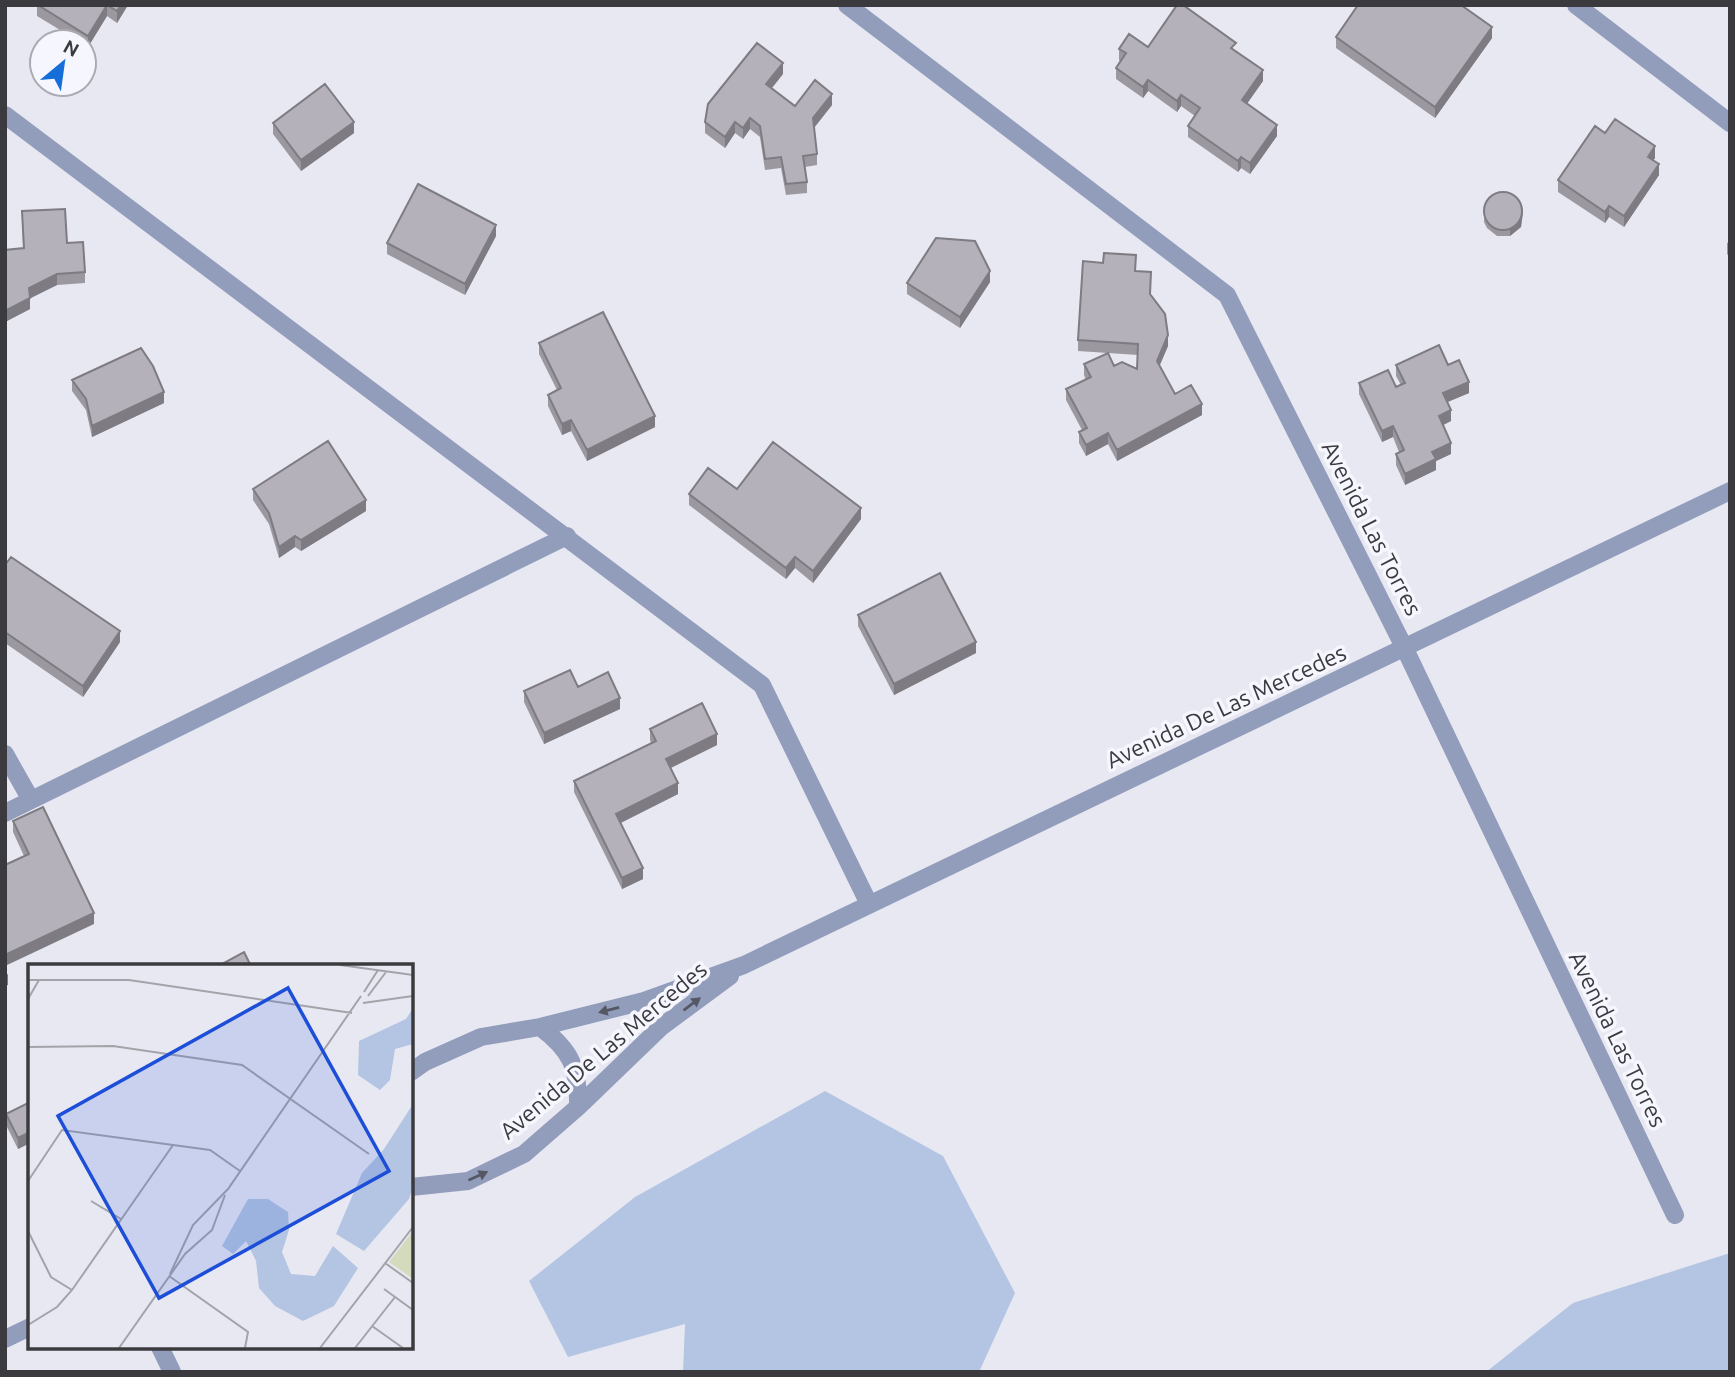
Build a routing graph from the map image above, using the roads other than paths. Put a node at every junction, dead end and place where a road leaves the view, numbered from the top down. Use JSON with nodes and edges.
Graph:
{"nodes":[{"id":1,"x":847,"y":5,"type":"edge"},
{"id":2,"x":1576,"y":5,"type":"edge"},
{"id":3,"x":5,"y":114,"type":"edge"},
{"id":4,"x":1730,"y":123,"type":"edge"},
{"id":5,"x":1730,"y":491,"type":"edge"},
{"id":6,"x":567,"y":537,"type":"junction"},
{"id":7,"x":1405,"y":649,"type":"junction"},
{"id":8,"x":5,"y":754,"type":"edge"},
{"id":9,"x":31,"y":800,"type":"junction"},
{"id":10,"x":5,"y":813,"type":"edge"},
{"id":11,"x":869,"y":904,"type":"junction"},
{"id":12,"x":744,"y":965,"type":"junction"},
{"id":13,"x":540,"y":1027,"type":"junction"},
{"id":14,"x":413,"y":1071,"type":"edge"},
{"id":15,"x":578,"y":1107,"type":"junction"},
{"id":16,"x":413,"y":1188,"type":"edge"},
{"id":17,"x":1675,"y":1215,"type":"dead end"},
{"id":18,"x":28,"y":1328,"type":"edge"},
{"id":19,"x":5,"y":1339,"type":"edge"},
{"id":20,"x":161,"y":1349,"type":"edge"},
{"id":21,"x":172,"y":1372,"type":"edge"}],
"edges":[{"from":1,"to":7,"type":"lane","name":"Avenida Las Torres"},
{"from":2,"to":4,"type":"lane"},
{"from":3,"to":6,"type":"lane"},
{"from":5,"to":7,"type":"lane","name":"Avenida De Las Mercedes"},
{"from":6,"to":9,"type":"lane"},
{"from":6,"to":11,"type":"lane"},
{"from":7,"to":11,"type":"lane","name":"Avenida De Las Mercedes"},
{"from":7,"to":17,"type":"lane","name":"Avenida Las Torres"},
{"from":8,"to":9,"type":"lane"},
{"from":9,"to":10,"type":"lane"},
{"from":11,"to":12,"type":"lane","name":"Avenida De Las Mercedes"},
{"from":12,"to":13,"type":"lane","name":"Avenida De Las Mercedes","one_way":true},
{"from":15,"to":12,"type":"lane","name":"Avenida De Las Mercedes","one_way":true},
{"from":13,"to":14,"type":"lane","name":"Avenida De Las Mercedes"},
{"from":13,"to":15,"type":"lane"},
{"from":16,"to":15,"type":"lane","name":"Avenida De Las Mercedes","one_way":true},
{"from":18,"to":19,"type":"lane"},
{"from":20,"to":21,"type":"lane"}]}
